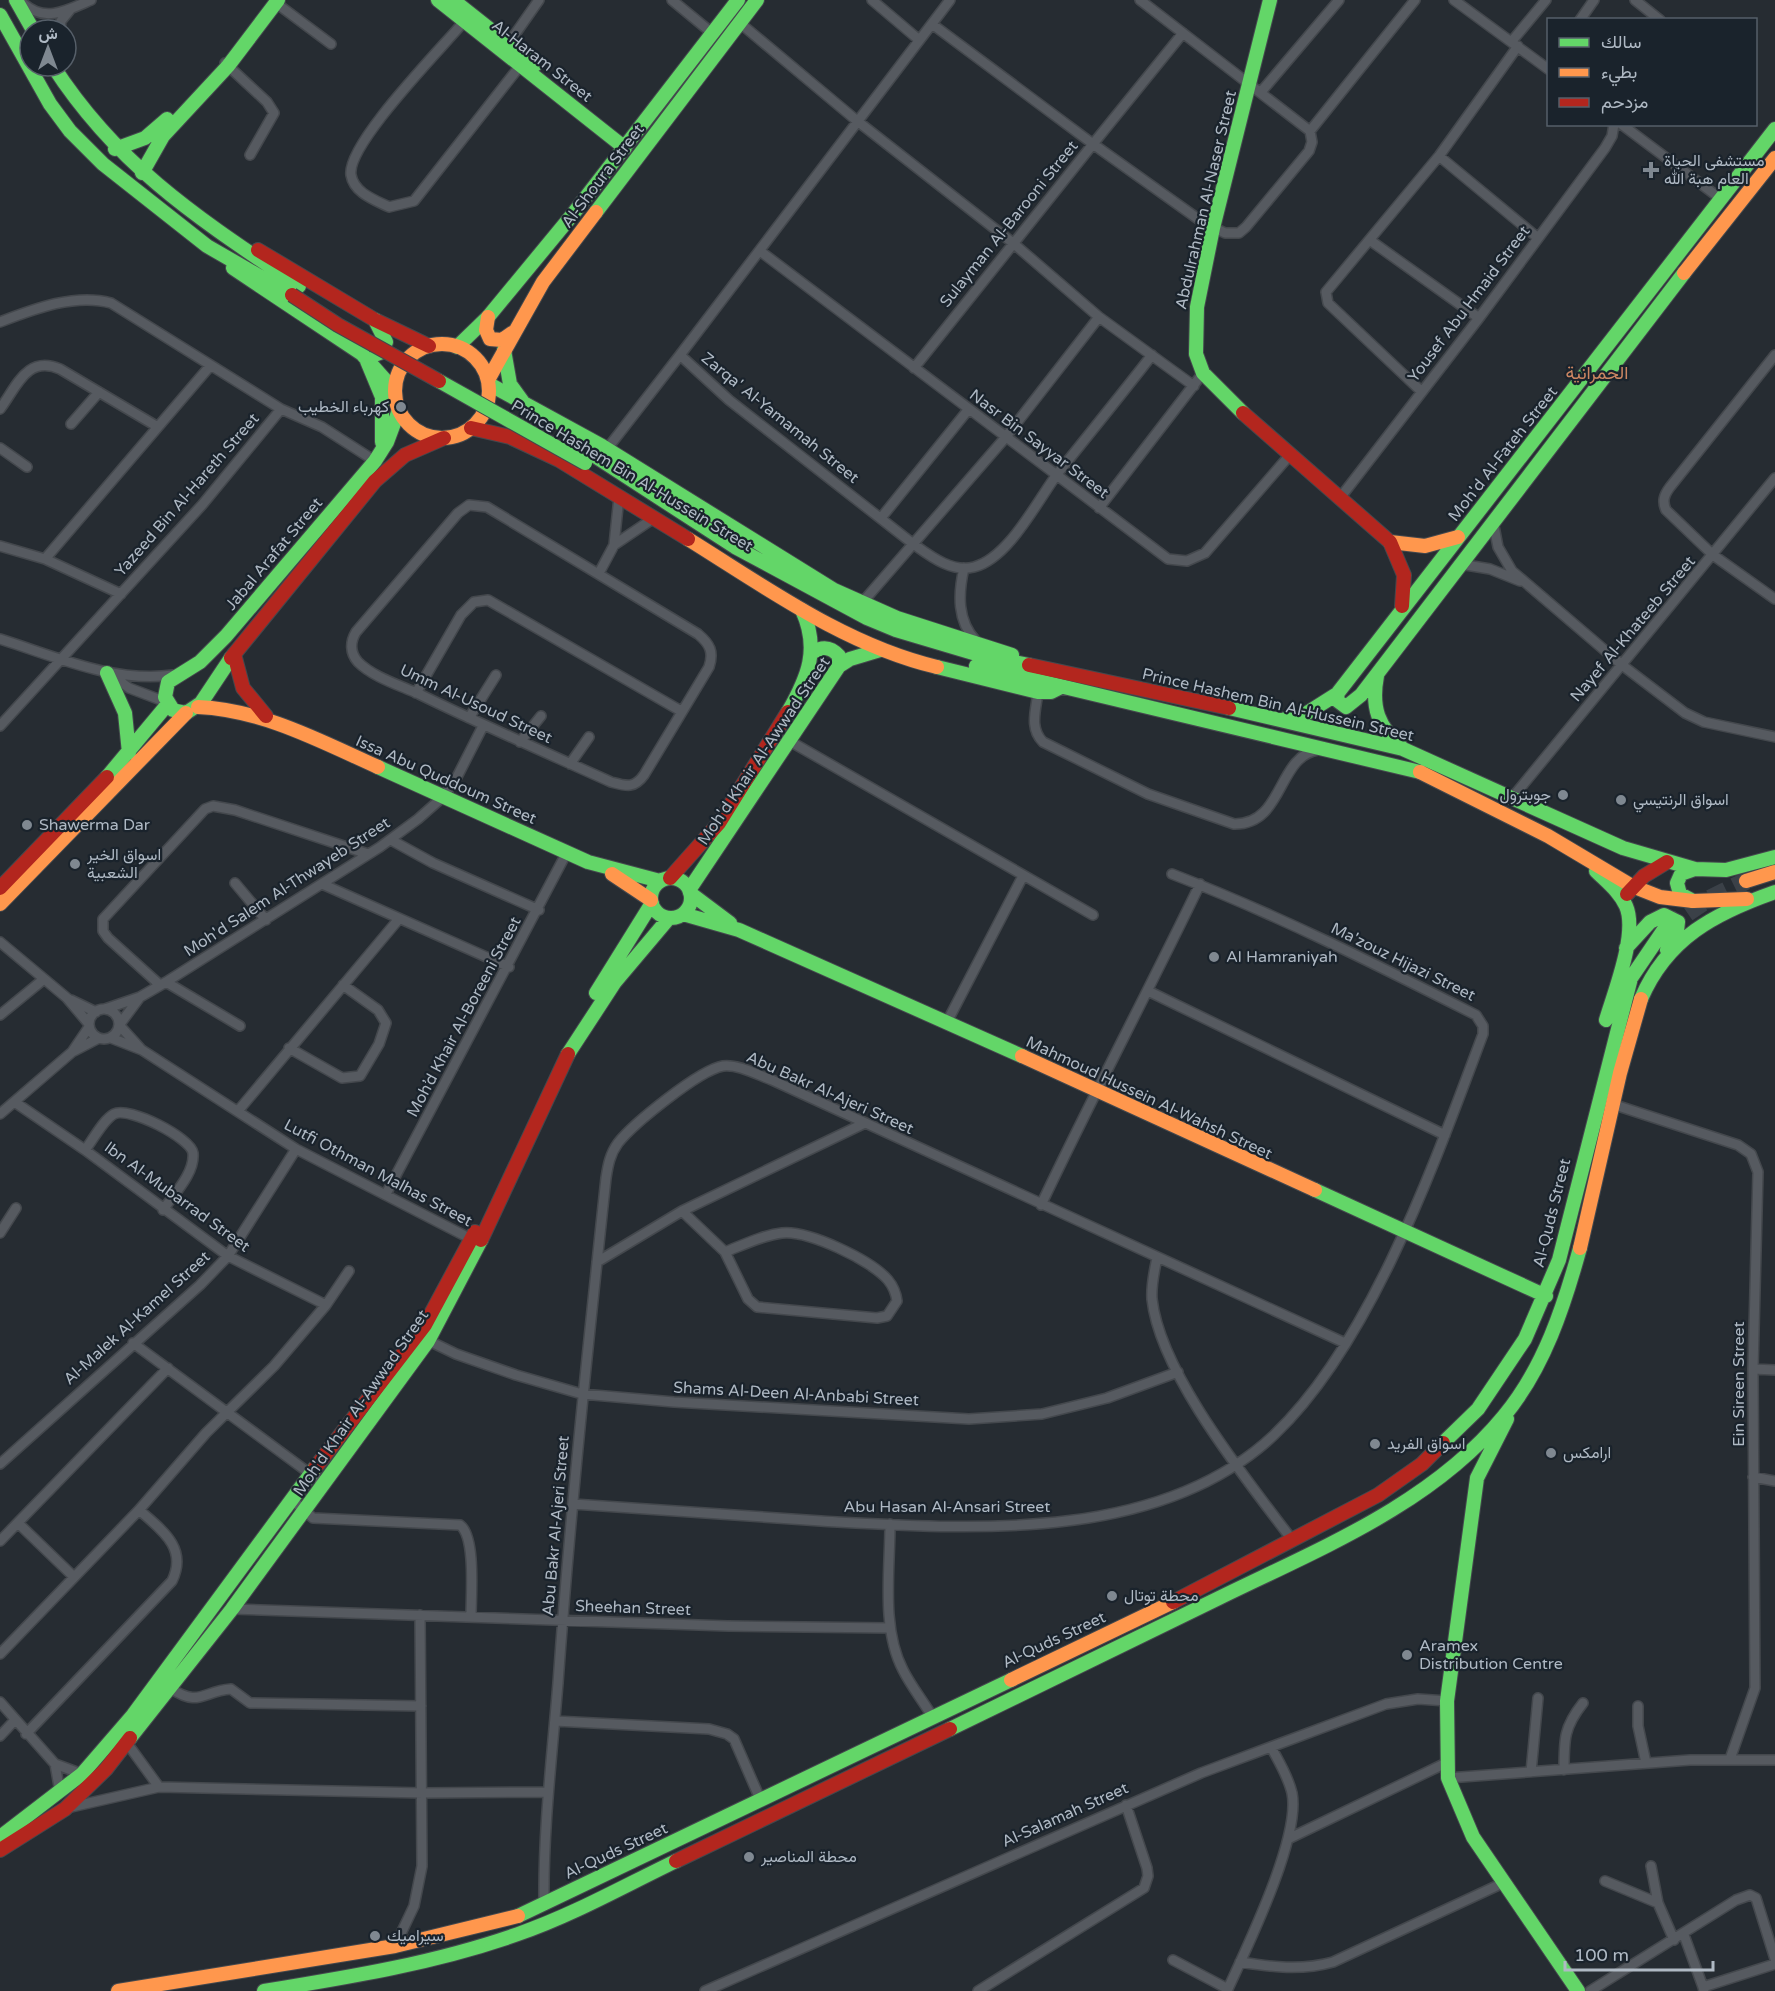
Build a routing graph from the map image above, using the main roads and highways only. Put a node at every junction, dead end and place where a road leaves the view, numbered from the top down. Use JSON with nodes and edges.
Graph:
{"nodes":[{"id":1,"x":18,"y":0,"type":"edge"},
{"id":2,"x":438,"y":0,"type":"edge"},
{"id":3,"x":453,"y":0,"type":"edge"},
{"id":4,"x":738,"y":0,"type":"edge"},
{"id":5,"x":757,"y":0,"type":"edge"},
{"id":6,"x":1270,"y":0,"type":"edge"},
{"id":7,"x":275,"y":1,"type":"edge"},
{"id":8,"x":0,"y":15,"type":"edge"},
{"id":9,"x":467,"y":17,"type":"junction"},
{"id":10,"x":27,"y":18,"type":"edge"},
{"id":11,"x":226,"y":63,"type":"junction"},
{"id":12,"x":60,"y":78,"type":"edge"},
{"id":13,"x":1775,"y":129,"type":"edge"},
{"id":14,"x":628,"y":145,"type":"junction"},
{"id":15,"x":115,"y":149,"type":"junction"},
{"id":16,"x":1775,"y":158,"type":"edge"},
{"id":17,"x":142,"y":174,"type":"junction"},
{"id":18,"x":221,"y":233,"type":"junction"},
{"id":19,"x":207,"y":246,"type":"junction"},
{"id":20,"x":296,"y":291,"type":"junction"},
{"id":21,"x":488,"y":317,"type":"junction"},
{"id":22,"x":375,"y":320,"type":"junction"},
{"id":23,"x":512,"y":333,"type":"junction"},
{"id":24,"x":429,"y":346,"type":"junction"},
{"id":25,"x":457,"y":347,"type":"junction"},
{"id":26,"x":504,"y":348,"type":"junction"},
{"id":27,"x":363,"y":356,"type":"junction"},
{"id":28,"x":488,"y":382,"type":"junction"},
{"id":29,"x":395,"y":391,"type":"junction"},
{"id":30,"x":523,"y":402,"type":"junction"},
{"id":31,"x":399,"y":410,"type":"junction"},
{"id":32,"x":539,"y":411,"type":"junction"},
{"id":33,"x":471,"y":428,"type":"junction"},
{"id":34,"x":510,"y":437,"type":"junction"},
{"id":35,"x":444,"y":438,"type":"junction"},
{"id":36,"x":381,"y":450,"type":"junction"},
{"id":37,"x":405,"y":455,"type":"junction"},
{"id":38,"x":587,"y":458,"type":"junction"},
{"id":39,"x":1458,"y":537,"type":"junction"},
{"id":40,"x":1390,"y":542,"type":"junction"},
{"id":41,"x":1402,"y":608,"type":"junction"},
{"id":42,"x":802,"y":610,"type":"junction"},
{"id":43,"x":880,"y":650,"type":"junction"},
{"id":44,"x":813,"y":652,"type":"junction"},
{"id":45,"x":234,"y":654,"type":"junction"},
{"id":46,"x":839,"y":666,"type":"junction"},
{"id":47,"x":1038,"y":667,"type":"junction"},
{"id":48,"x":109,"y":674,"type":"road end"},
{"id":49,"x":1378,"y":674,"type":"junction"},
{"id":50,"x":1061,"y":687,"type":"junction"},
{"id":51,"x":1337,"y":694,"type":"junction"},
{"id":52,"x":166,"y":703,"type":"junction"},
{"id":53,"x":192,"y":710,"type":"junction"},
{"id":54,"x":269,"y":719,"type":"junction"},
{"id":55,"x":1283,"y":720,"type":"junction"},
{"id":56,"x":782,"y":736,"type":"junction"},
{"id":57,"x":1403,"y":749,"type":"junction"},
{"id":58,"x":129,"y":753,"type":"junction"},
{"id":59,"x":1623,"y":848,"type":"junction"},
{"id":60,"x":1775,"y":858,"type":"edge"},
{"id":61,"x":1587,"y":861,"type":"junction"},
{"id":62,"x":1667,"y":862,"type":"junction"},
{"id":63,"x":1695,"y":869,"type":"junction"},
{"id":64,"x":1606,"y":870,"type":"junction"},
{"id":65,"x":608,"y":871,"type":"junction"},
{"id":66,"x":1775,"y":872,"type":"edge"},
{"id":67,"x":665,"y":880,"type":"junction"},
{"id":68,"x":1746,"y":881,"type":"tunnel mouth"},
{"id":69,"x":1632,"y":886,"type":"junction"},
{"id":70,"x":0,"y":888,"type":"edge"},
{"id":71,"x":690,"y":891,"type":"junction"},
{"id":72,"x":1775,"y":892,"type":"edge"},
{"id":73,"x":1760,"y":897,"type":"junction"},
{"id":74,"x":1623,"y":900,"type":"junction"},
{"id":75,"x":1693,"y":901,"type":"junction"},
{"id":76,"x":652,"y":902,"type":"junction"},
{"id":77,"x":0,"y":904,"type":"edge"},
{"id":78,"x":683,"y":914,"type":"junction"},
{"id":79,"x":669,"y":918,"type":"junction"},
{"id":80,"x":1665,"y":928,"type":"tunnel mouth"},
{"id":81,"x":739,"y":930,"type":"junction"},
{"id":82,"x":1625,"y":949,"type":"junction"},
{"id":83,"x":1664,"y":957,"type":"junction"},
{"id":84,"x":475,"y":1242,"type":"junction"},
{"id":85,"x":1562,"y":1247,"type":"junction"},
{"id":86,"x":1546,"y":1296,"type":"junction"},
{"id":87,"x":423,"y":1338,"type":"junction"},
{"id":88,"x":1518,"y":1397,"type":"junction"},
{"id":89,"x":1461,"y":1456,"type":"junction"},
{"id":90,"x":1477,"y":1478,"type":"junction"},
{"id":91,"x":0,"y":1837,"type":"edge"},
{"id":92,"x":0,"y":1850,"type":"edge"},
{"id":93,"x":117,"y":1991,"type":"edge"},
{"id":94,"x":264,"y":1991,"type":"edge"},
{"id":95,"x":1578,"y":1991,"type":"edge"}],
"edges":[{"from":1,"to":10,"type":"main road"},
{"from":2,"to":9,"type":"main road","name":"Al-Haram Street"},
{"from":3,"to":9,"type":"main road","name":"Al-Haram Street"},
{"from":4,"to":14,"type":"main road","name":"Al-Shoura Street"},
{"from":5,"to":23,"type":"main road","name":"Al-Shoura Street"},
{"from":6,"to":40,"type":"main road","name":"Abdulrahman Al-Naser Street"},
{"from":7,"to":11,"type":"main road"},
{"from":8,"to":19,"type":"main road","name":"Prince Hashem Bin Al-Hussein Street"},
{"from":9,"to":14,"type":"main road","name":"Al-Haram Street"},
{"from":11,"to":15,"type":"main road"},
{"from":11,"to":17,"type":"main road"},
{"from":12,"to":15,"type":"main road","name":"Prince Hashem Bin Al-Hussein Street"},
{"from":13,"to":39,"type":"main road","name":"Moh'd Al-Fateh Street"},
{"from":14,"to":21,"type":"main road","name":"Al-Shoura Street"},
{"from":15,"to":17,"type":"main road","name":"Prince Hashem Bin Al-Hussein Street"},
{"from":16,"to":49,"type":"main road","name":"Moh'd Al-Fateh Street"},
{"from":17,"to":18,"type":"main road","name":"Prince Hashem Bin Al-Hussein Street"},
{"from":18,"to":20,"type":"main road","name":"Prince Hashem Bin Al-Hussein Street"},
{"from":18,"to":22,"type":"main road","name":"Prince Hashem Bin Al-Hussein Street"},
{"from":19,"to":20,"type":"main road","name":"Prince Hashem Bin Al-Hussein Street"},
{"from":19,"to":27,"type":"main road","name":"Prince Hashem Bin Al-Hussein Street"},
{"from":20,"to":38,"type":"main road","name":"Prince Hashem Bin Al-Hussein Street","bridge":true},
{"from":21,"to":23,"type":"main road"},
{"from":21,"to":25,"type":"main road","name":"Al-Shoura Street"},
{"from":22,"to":24,"type":"main road","name":"Prince Hashem Bin Al-Hussein Street"},
{"from":22,"to":27,"type":"main road"},
{"from":23,"to":26,"type":"main road","name":"Al-Shoura Street"},
{"from":24,"to":25,"type":"main road"},
{"from":24,"to":29,"type":"main road"},
{"from":25,"to":28,"type":"main road"},
{"from":26,"to":28,"type":"main road","name":"Al-Shoura Street"},
{"from":26,"to":30,"type":"main road"},
{"from":27,"to":29,"type":"main road","name":"Prince Hashem Bin Al-Hussein Street"},
{"from":27,"to":36,"type":"main road"},
{"from":28,"to":30,"type":"main road","name":"Prince Hashem Bin Al-Hussein Street"},
{"from":28,"to":33,"type":"main road"},
{"from":29,"to":31,"type":"main road"},
{"from":30,"to":32,"type":"main road","name":"Prince Hashem Bin Al-Hussein Street"},
{"from":31,"to":35,"type":"main road"},
{"from":31,"to":36,"type":"main road","name":"Jabal Arafat Street"},
{"from":32,"to":34,"type":"main road"},
{"from":32,"to":47,"type":"main road","name":"Prince Hashem Bin Al-Hussein Street"},
{"from":33,"to":34,"type":"main road","name":"Prince Hashem Bin Al-Hussein Street"},
{"from":33,"to":35,"type":"main road"},
{"from":34,"to":42,"type":"main road","name":"Prince Hashem Bin Al-Hussein Street"},
{"from":35,"to":37,"type":"main road","name":"Jabal Arafat Street"},
{"from":36,"to":37,"type":"main road"},
{"from":36,"to":52,"type":"main road","name":"Jabal Arafat Street"},
{"from":37,"to":45,"type":"main road","name":"Jabal Arafat Street"},
{"from":38,"to":47,"type":"main road","name":"Prince Hashem Bin Al-Hussein Street"},
{"from":38,"to":50,"type":"main road","name":"Prince Hashem Bin Al-Hussein Street"},
{"from":39,"to":40,"type":"main road"},
{"from":39,"to":41,"type":"main road","name":"Moh'd Al-Fateh Street"},
{"from":40,"to":41,"type":"main road"},
{"from":41,"to":51,"type":"main road","name":"Moh'd Al-Fateh Street"},
{"from":42,"to":43,"type":"main road","name":"Prince Hashem Bin Al-Hussein Street"},
{"from":42,"to":44,"type":"main road","name":"Moh'd Khair Al-Awwad Street"},
{"from":43,"to":46,"type":"main road","name":"Moh'd Khair Al-Awwad Street"},
{"from":43,"to":50,"type":"main road","name":"Prince Hashem Bin Al-Hussein Street"},
{"from":44,"to":46,"type":"main road"},
{"from":44,"to":56,"type":"main road","name":"Moh'd Khair Al-Awwad Street"},
{"from":45,"to":53,"type":"main road","name":"Jabal Arafat Street"},
{"from":45,"to":54,"type":"main road","name":"Issa Abu Quddoum Street"},
{"from":46,"to":56,"type":"main road","name":"Moh'd Khair Al-Awwad Street"},
{"from":47,"to":55,"type":"main road","name":"Prince Hashem Bin Al-Hussein Street"},
{"from":48,"to":58,"type":"main road"},
{"from":49,"to":51,"type":"main road","name":"Moh'd Al-Fateh Street"},
{"from":49,"to":57,"type":"main road"},
{"from":50,"to":61,"type":"main road","name":"Prince Hashem Bin Al-Hussein Street"},
{"from":51,"to":55,"type":"main road","name":"Moh'd Al-Fateh Street"},
{"from":52,"to":53,"type":"main road"},
{"from":52,"to":58,"type":"main road","name":"Jabal Arafat Street"},
{"from":53,"to":54,"type":"main road","name":"Issa Abu Quddoum Street"},
{"from":53,"to":77,"type":"main road","name":"Jabal Arafat Street"},
{"from":54,"to":65,"type":"main road","name":"Issa Abu Quddoum Street"},
{"from":55,"to":57,"type":"main road","name":"Prince Hashem Bin Al-Hussein Street"},
{"from":56,"to":67,"type":"main road","name":"Moh'd Khair Al-Awwad Street"},
{"from":56,"to":71,"type":"main road","name":"Moh'd Khair Al-Awwad Street"},
{"from":57,"to":59,"type":"main road","name":"Prince Hashem Bin Al-Hussein Street"},
{"from":58,"to":70,"type":"main road","name":"Jabal Arafat Street"},
{"from":59,"to":62,"type":"main road","name":"Prince Hashem Bin Al-Hussein Street"},
{"from":59,"to":64,"type":"main road"},
{"from":60,"to":63,"type":"main road","name":"Prince Hashem Bin Al-Hussein Street"},
{"from":61,"to":64,"type":"main road","name":"Prince Hashem Bin Al-Hussein Street"},
{"from":61,"to":74,"type":"main road"},
{"from":62,"to":63,"type":"main road","name":"Prince Hashem Bin Al-Hussein Street"},
{"from":62,"to":69,"type":"main road"},
{"from":63,"to":75,"type":"main road"},
{"from":64,"to":69,"type":"main road","name":"Prince Hashem Bin Al-Hussein Street"},
{"from":65,"to":67,"type":"main road","name":"Issa Abu Quddoum Street"},
{"from":65,"to":76,"type":"main road","name":"Issa Abu Quddoum Street"},
{"from":66,"to":68,"type":"main road"},
{"from":67,"to":71,"type":"main road"},
{"from":67,"to":76,"type":"main road"},
{"from":69,"to":74,"type":"main road"},
{"from":69,"to":75,"type":"main road","name":"Prince Hashem Bin Al-Hussein Street"},
{"from":71,"to":78,"type":"main road"},
{"from":71,"to":81,"type":"main road","name":"Mahmoud Hussein Al-Wahsh Street"},
{"from":72,"to":73,"type":"main road","name":"Al-Quds Street"},
{"from":73,"to":75,"type":"main road","name":"Prince Hashem Bin Al-Hussein Street"},
{"from":73,"to":83,"type":"main road","name":"Al-Quds Street"},
{"from":74,"to":82,"type":"main road"},
{"from":76,"to":79,"type":"main road"},
{"from":76,"to":84,"type":"main road","name":"Moh'd Khair Al-Awwad Street"},
{"from":78,"to":79,"type":"main road"},
{"from":78,"to":81,"type":"main road","name":"Mahmoud Hussein Al-Wahsh Street"},
{"from":79,"to":84,"type":"main road","name":"Moh'd Khair Al-Awwad Street"},
{"from":80,"to":85,"type":"main road","name":"Al-Quds Street"},
{"from":81,"to":86,"type":"main road","name":"Mahmoud Hussein Al-Wahsh Street"},
{"from":82,"to":83,"type":"main road"},
{"from":82,"to":85,"type":"main road"},
{"from":83,"to":88,"type":"main road","name":"Al-Quds Street"},
{"from":84,"to":87,"type":"main road","name":"Moh'd Khair Al-Awwad Street"},
{"from":85,"to":86,"type":"main road","name":"Al-Quds Street"},
{"from":86,"to":93,"type":"main road","name":"Al-Quds Street"},
{"from":87,"to":91,"type":"main road","name":"Moh'd Khair Al-Awwad Street"},
{"from":87,"to":92,"type":"main road","name":"Moh'd Khair Al-Awwad Street"},
{"from":88,"to":89,"type":"main road","name":"Al-Quds Street"},
{"from":88,"to":90,"type":"main road"},
{"from":89,"to":90,"type":"main road"},
{"from":89,"to":94,"type":"main road","name":"Al-Quds Street"},
{"from":90,"to":95,"type":"main road"}]}
